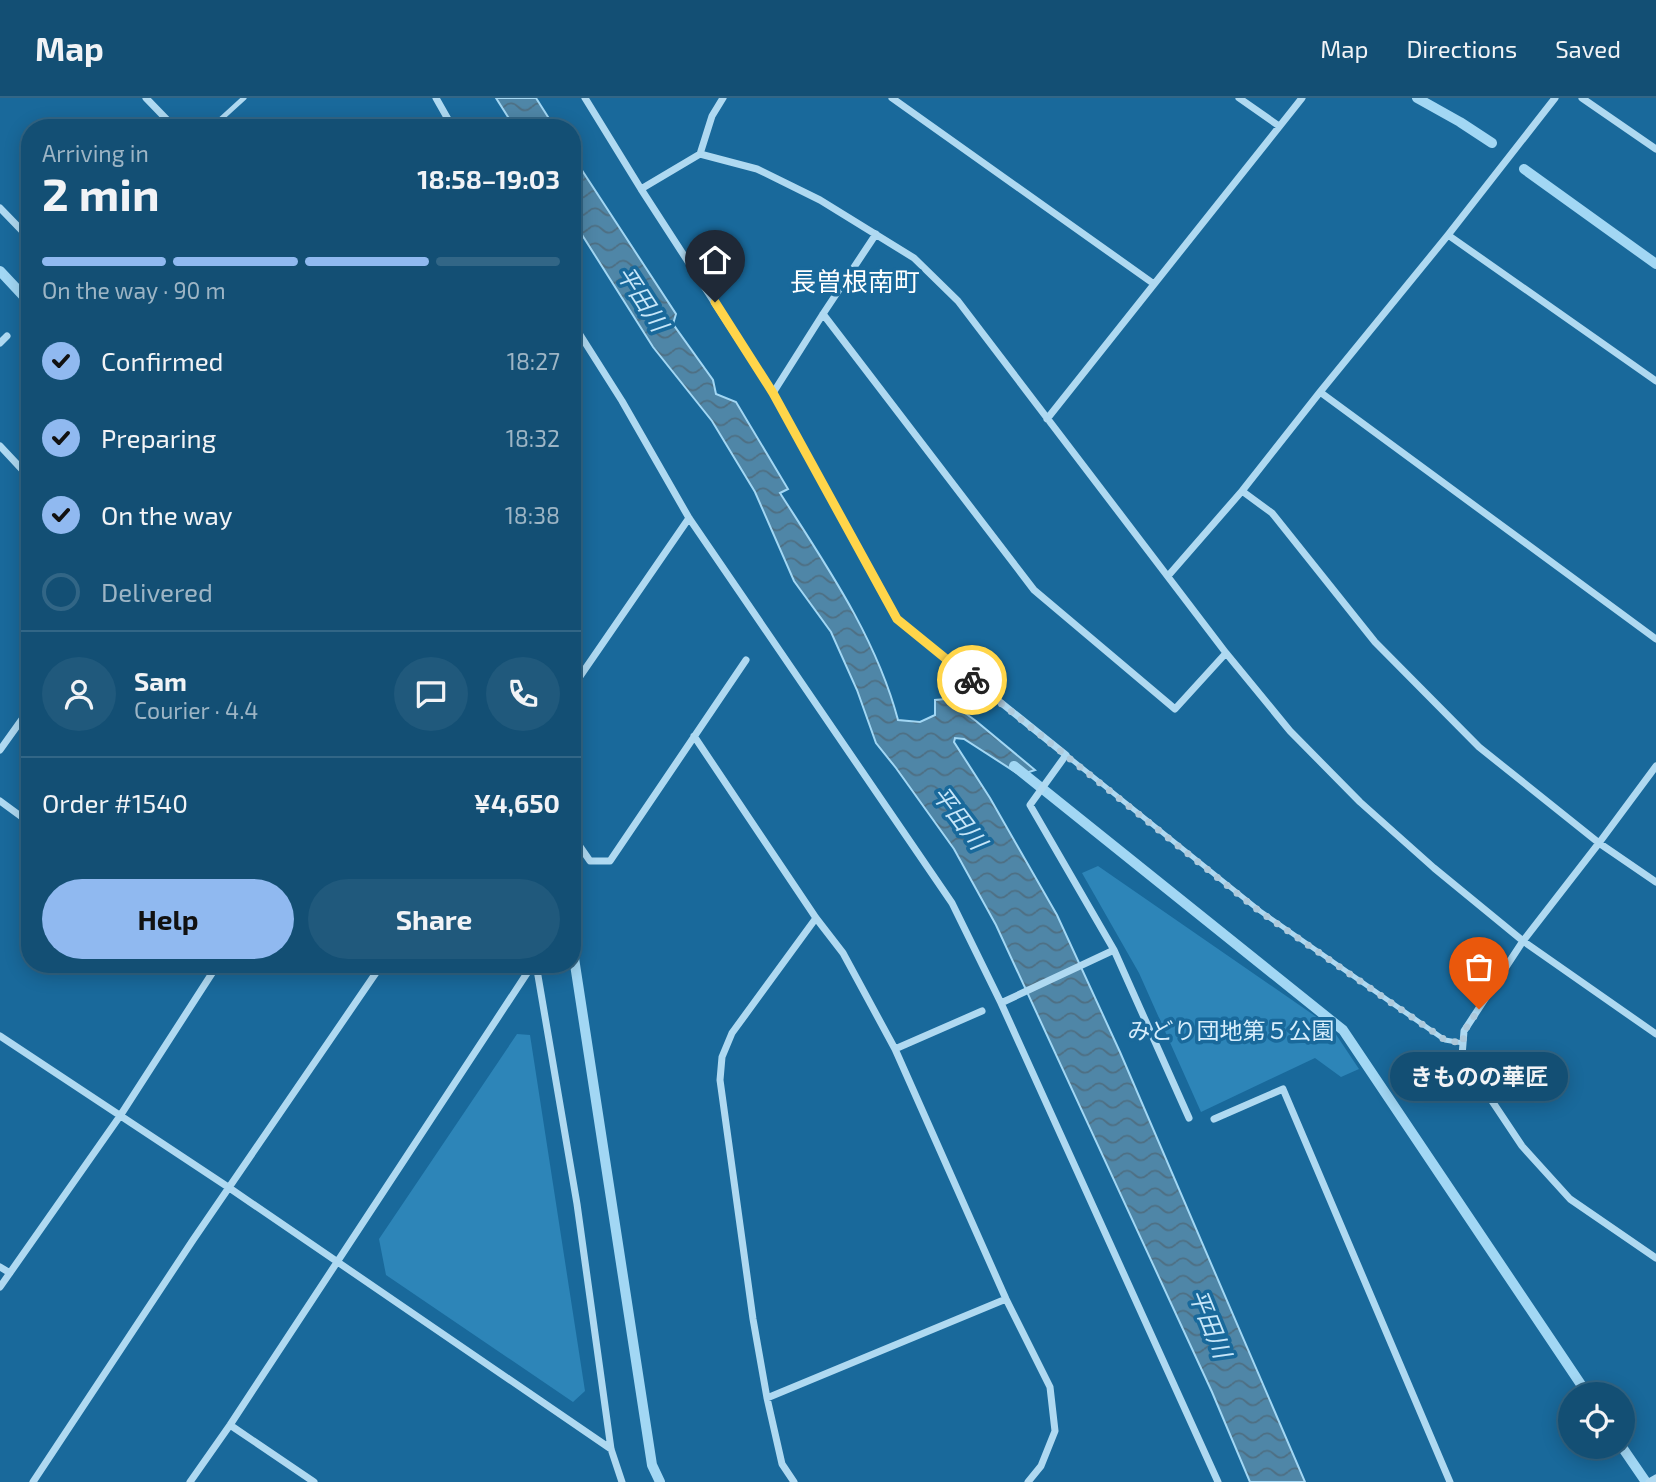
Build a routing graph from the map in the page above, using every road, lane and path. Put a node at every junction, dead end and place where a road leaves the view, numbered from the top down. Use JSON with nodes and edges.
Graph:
{"nodes":[{"id":1,"x":146,"y":98,"type":"edge"},
{"id":2,"x":243,"y":98,"type":"edge"},
{"id":3,"x":436,"y":98,"type":"edge"},
{"id":4,"x":586,"y":98,"type":"edge"},
{"id":5,"x":723,"y":98,"type":"edge"},
{"id":6,"x":892,"y":98,"type":"edge"},
{"id":7,"x":1239,"y":98,"type":"edge"},
{"id":8,"x":1302,"y":98,"type":"edge"},
{"id":9,"x":1555,"y":98,"type":"edge"},
{"id":10,"x":1582,"y":98,"type":"edge"},
{"id":11,"x":166,"y":119,"type":"edge"},
{"id":12,"x":221,"y":119,"type":"edge"},
{"id":13,"x":448,"y":119,"type":"edge"},
{"id":14,"x":1279,"y":126,"type":"junction"},
{"id":15,"x":1656,"y":149,"type":"edge"},
{"id":16,"x":699,"y":153,"type":"junction"},
{"id":17,"x":641,"y":189,"type":"junction"},
{"id":18,"x":0,"y":208,"type":"edge"},
{"id":19,"x":21,"y":230,"type":"edge"},
{"id":20,"x":876,"y":234,"type":"junction"},
{"id":21,"x":1448,"y":235,"type":"junction"},
{"id":22,"x":1154,"y":284,"type":"junction"},
{"id":23,"x":822,"y":314,"type":"junction"},
{"id":24,"x":581,"y":336,"type":"edge"},
{"id":25,"x":7,"y":337,"type":"dead end"},
{"id":26,"x":0,"y":343,"type":"edge"},
{"id":27,"x":1656,"y":381,"type":"edge"},
{"id":28,"x":1320,"y":392,"type":"junction"},
{"id":29,"x":773,"y":393,"type":"junction"},
{"id":30,"x":1047,"y":419,"type":"junction"},
{"id":31,"x":0,"y":446,"type":"edge"},
{"id":32,"x":21,"y":468,"type":"edge"},
{"id":33,"x":1242,"y":491,"type":"junction"},
{"id":34,"x":689,"y":518,"type":"junction"},
{"id":35,"x":1168,"y":576,"type":"junction"},
{"id":36,"x":1656,"y":639,"type":"edge"},
{"id":37,"x":1226,"y":653,"type":"junction"},
{"id":38,"x":746,"y":660,"type":"dead end"},
{"id":39,"x":581,"y":675,"type":"edge"},
{"id":40,"x":21,"y":721,"type":"edge"},
{"id":41,"x":694,"y":736,"type":"junction"},
{"id":42,"x":0,"y":750,"type":"edge"},
{"id":43,"x":1066,"y":755,"type":"junction"},
{"id":44,"x":1656,"y":766,"type":"edge"},
{"id":45,"x":0,"y":801,"type":"edge"},
{"id":46,"x":21,"y":816,"type":"edge"},
{"id":47,"x":1599,"y":843,"type":"junction"},
{"id":48,"x":581,"y":848,"type":"edge"},
{"id":49,"x":1656,"y":882,"type":"edge"},
{"id":50,"x":816,"y":918,"type":"junction"},
{"id":51,"x":1523,"y":942,"type":"junction"},
{"id":52,"x":1114,"y":950,"type":"junction"},
{"id":53,"x":212,"y":973,"type":"edge"},
{"id":54,"x":376,"y":973,"type":"edge"},
{"id":55,"x":529,"y":973,"type":"edge"},
{"id":56,"x":537,"y":973,"type":"edge"},
{"id":57,"x":1001,"y":1003,"type":"junction"},
{"id":58,"x":982,"y":1011,"type":"dead end"},
{"id":59,"x":1656,"y":1034,"type":"edge"},
{"id":60,"x":0,"y":1036,"type":"edge"},
{"id":61,"x":1463,"y":1043,"type":"junction"},
{"id":62,"x":895,"y":1049,"type":"junction"},
{"id":63,"x":120,"y":1116,"type":"junction"},
{"id":64,"x":1189,"y":1118,"type":"dead end"},
{"id":65,"x":1214,"y":1119,"type":"dead end"},
{"id":66,"x":228,"y":1187,"type":"junction"},
{"id":67,"x":1656,"y":1258,"type":"edge"},
{"id":68,"x":338,"y":1262,"type":"junction"},
{"id":69,"x":0,"y":1266,"type":"edge"},
{"id":70,"x":10,"y":1273,"type":"junction"},
{"id":71,"x":0,"y":1287,"type":"edge"},
{"id":72,"x":1006,"y":1299,"type":"junction"},
{"id":73,"x":767,"y":1398,"type":"junction"},
{"id":74,"x":230,"y":1425,"type":"junction"},
{"id":75,"x":611,"y":1449,"type":"junction"},
{"id":76,"x":1656,"y":1479,"type":"edge"},
{"id":77,"x":33,"y":1482,"type":"edge"},
{"id":78,"x":190,"y":1482,"type":"edge"},
{"id":79,"x":314,"y":1482,"type":"edge"},
{"id":80,"x":622,"y":1482,"type":"edge"},
{"id":81,"x":794,"y":1482,"type":"edge"},
{"id":82,"x":1028,"y":1482,"type":"edge"},
{"id":83,"x":1219,"y":1482,"type":"edge"},
{"id":84,"x":1450,"y":1482,"type":"edge"},
{"id":85,"x":1649,"y":1482,"type":"edge"}],
"edges":[{"from":1,"to":11,"type":"street"},
{"from":2,"to":12,"type":"lane"},
{"from":3,"to":13,"type":"street"},
{"from":4,"to":17,"type":"street"},
{"from":5,"to":16,"type":"street"},
{"from":6,"to":22,"type":"street"},
{"from":7,"to":14,"type":"street"},
{"from":8,"to":14,"type":"street"},
{"from":9,"to":21,"type":"street"},
{"from":10,"to":15,"type":"street"},
{"from":14,"to":22,"type":"street"},
{"from":16,"to":17,"type":"street"},
{"from":16,"to":20,"type":"street"},
{"from":17,"to":29,"type":"street"},
{"from":18,"to":19,"type":"street"},
{"from":20,"to":23,"type":"street"},
{"from":20,"to":30,"type":"street"},
{"from":21,"to":27,"type":"street"},
{"from":21,"to":28,"type":"street"},
{"from":22,"to":30,"type":"street"},
{"from":23,"to":29,"type":"street"},
{"from":23,"to":37,"type":"street"},
{"from":24,"to":34,"type":"street"},
{"from":25,"to":26,"type":"street"},
{"from":28,"to":33,"type":"street"},
{"from":28,"to":36,"type":"street"},
{"from":29,"to":43,"type":"street"},
{"from":30,"to":35,"type":"street"},
{"from":31,"to":32,"type":"street"},
{"from":33,"to":35,"type":"street"},
{"from":33,"to":47,"type":"street"},
{"from":34,"to":39,"type":"street"},
{"from":34,"to":57,"type":"street"},
{"from":35,"to":37,"type":"street"},
{"from":37,"to":51,"type":"street"},
{"from":38,"to":41,"type":"street"},
{"from":40,"to":42,"type":"street"},
{"from":41,"to":48,"type":"street"},
{"from":41,"to":50,"type":"street"},
{"from":43,"to":52,"type":"street"},
{"from":43,"to":61,"type":"lane"},
{"from":44,"to":47,"type":"street"},
{"from":45,"to":46,"type":"street"},
{"from":47,"to":49,"type":"street"},
{"from":47,"to":51,"type":"street"},
{"from":50,"to":62,"type":"street"},
{"from":50,"to":73,"type":"street"},
{"from":51,"to":59,"type":"street"},
{"from":51,"to":61,"type":"street"},
{"from":52,"to":57,"type":"street"},
{"from":52,"to":64,"type":"street"},
{"from":53,"to":63,"type":"street"},
{"from":54,"to":66,"type":"street"},
{"from":55,"to":68,"type":"street"},
{"from":56,"to":75,"type":"street"},
{"from":57,"to":83,"type":"street"},
{"from":58,"to":62,"type":"street"},
{"from":60,"to":63,"type":"street"},
{"from":61,"to":67,"type":"street"},
{"from":62,"to":72,"type":"street"},
{"from":63,"to":66,"type":"street"},
{"from":63,"to":70,"type":"street"},
{"from":65,"to":84,"type":"street"},
{"from":66,"to":68,"type":"street"},
{"from":66,"to":77,"type":"street"},
{"from":68,"to":74,"type":"street"},
{"from":68,"to":75,"type":"street"},
{"from":69,"to":70,"type":"street"},
{"from":70,"to":71,"type":"street"},
{"from":72,"to":73,"type":"street"},
{"from":72,"to":82,"type":"street"},
{"from":73,"to":81,"type":"street"},
{"from":74,"to":78,"type":"street"},
{"from":74,"to":79,"type":"street"},
{"from":75,"to":80,"type":"street"},
{"from":76,"to":85,"type":"street"}]}
